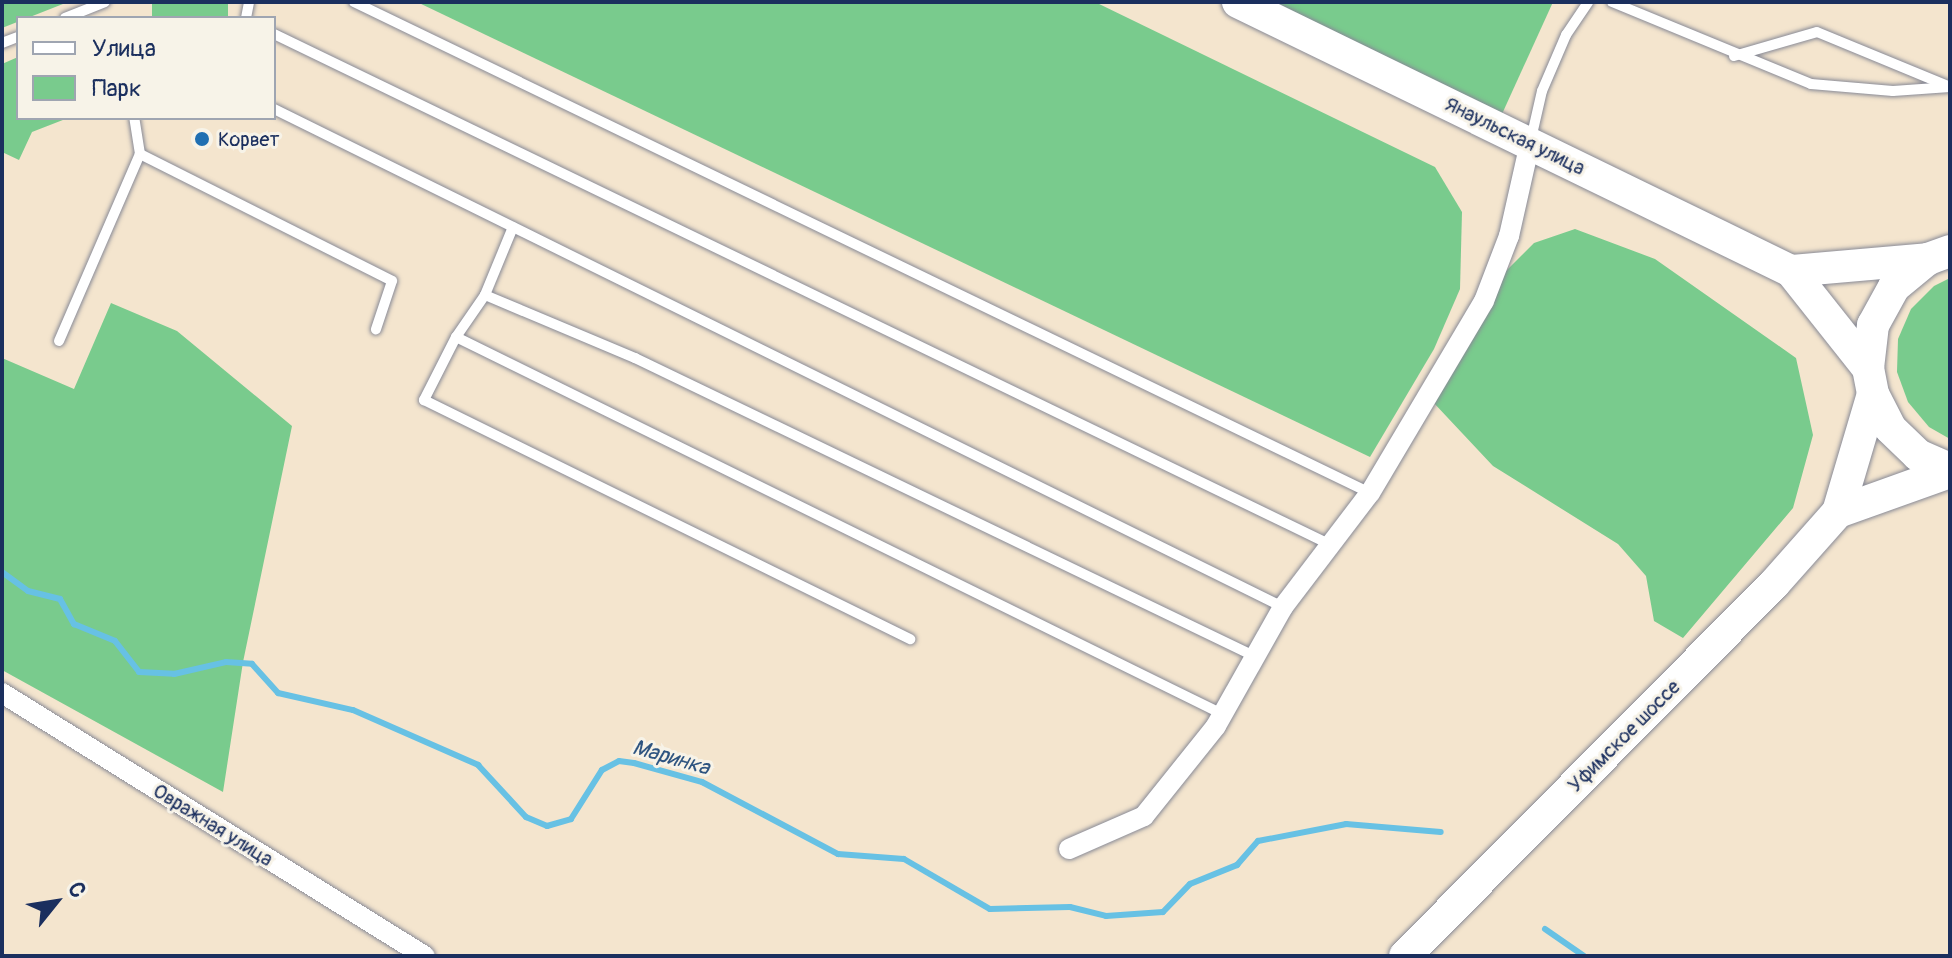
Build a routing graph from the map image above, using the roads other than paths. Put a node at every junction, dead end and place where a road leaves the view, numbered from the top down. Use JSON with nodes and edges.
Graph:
{"nodes":[{"id":1,"x":105,"y":2,"type":"edge"},
{"id":2,"x":354,"y":2,"type":"edge"},
{"id":3,"x":1238,"y":2,"type":"edge"},
{"id":4,"x":1588,"y":2,"type":"edge"},
{"id":5,"x":1612,"y":2,"type":"edge"},
{"id":6,"x":70,"y":16,"type":"edge"},
{"id":7,"x":276,"y":35,"type":"edge"},
{"id":8,"x":1734,"y":56,"type":"junction"},
{"id":9,"x":1950,"y":87,"type":"edge"},
{"id":10,"x":276,"y":110,"type":"edge"},
{"id":11,"x":134,"y":120,"type":"edge"},
{"id":12,"x":1530,"y":143,"type":"junction"},
{"id":13,"x":140,"y":154,"type":"junction"},
{"id":14,"x":513,"y":227,"type":"junction"},
{"id":15,"x":1939,"y":255,"type":"edge"},
{"id":16,"x":1791,"y":271,"type":"junction"},
{"id":17,"x":485,"y":295,"type":"junction"},
{"id":18,"x":376,"y":329,"type":"dead end"},
{"id":19,"x":456,"y":337,"type":"junction"},
{"id":20,"x":59,"y":341,"type":"dead end"},
{"id":21,"x":1870,"y":381,"type":"junction"},
{"id":22,"x":1950,"y":470,"type":"edge"},
{"id":23,"x":1370,"y":493,"type":"junction"},
{"id":24,"x":1838,"y":512,"type":"junction"},
{"id":25,"x":1331,"y":546,"type":"junction"},
{"id":26,"x":1283,"y":607,"type":"junction"},
{"id":27,"x":910,"y":639,"type":"dead end"},
{"id":28,"x":1254,"y":656,"type":"junction"},
{"id":29,"x":2,"y":693,"type":"edge"},
{"id":30,"x":1222,"y":714,"type":"junction"},
{"id":31,"x":1069,"y":849,"type":"dead end"},
{"id":32,"x":425,"y":956,"type":"edge"},
{"id":33,"x":1405,"y":956,"type":"edge"}],
"edges":[{"from":1,"to":6,"type":"lane"},
{"from":2,"to":23,"type":"lane"},
{"from":3,"to":12,"type":"main road","name":"Янаульская улица"},
{"from":4,"to":12,"type":"lane"},
{"from":5,"to":8,"type":"lane"},
{"from":7,"to":25,"type":"lane"},
{"from":8,"to":9,"type":"lane"},
{"from":8,"to":9,"type":"lane"},
{"from":10,"to":14,"type":"lane"},
{"from":11,"to":13,"type":"lane"},
{"from":12,"to":16,"type":"main road","name":"Янаульская улица"},
{"from":12,"to":23,"type":"street"},
{"from":13,"to":18,"type":"lane"},
{"from":13,"to":20,"type":"lane"},
{"from":14,"to":17,"type":"lane"},
{"from":14,"to":26,"type":"lane"},
{"from":15,"to":16,"type":"main road"},
{"from":15,"to":21,"type":"main road"},
{"from":16,"to":21,"type":"main road"},
{"from":17,"to":19,"type":"lane"},
{"from":17,"to":28,"type":"lane"},
{"from":19,"to":27,"type":"lane"},
{"from":19,"to":30,"type":"lane"},
{"from":21,"to":22,"type":"main road"},
{"from":21,"to":24,"type":"main road"},
{"from":22,"to":24,"type":"main road"},
{"from":23,"to":25,"type":"street"},
{"from":24,"to":33,"type":"main road","name":"Уфимское шоссе"},
{"from":25,"to":26,"type":"street"},
{"from":26,"to":28,"type":"street"},
{"from":28,"to":30,"type":"street"},
{"from":29,"to":32,"type":"street","name":"Овражная улица"},
{"from":30,"to":31,"type":"street"}]}
